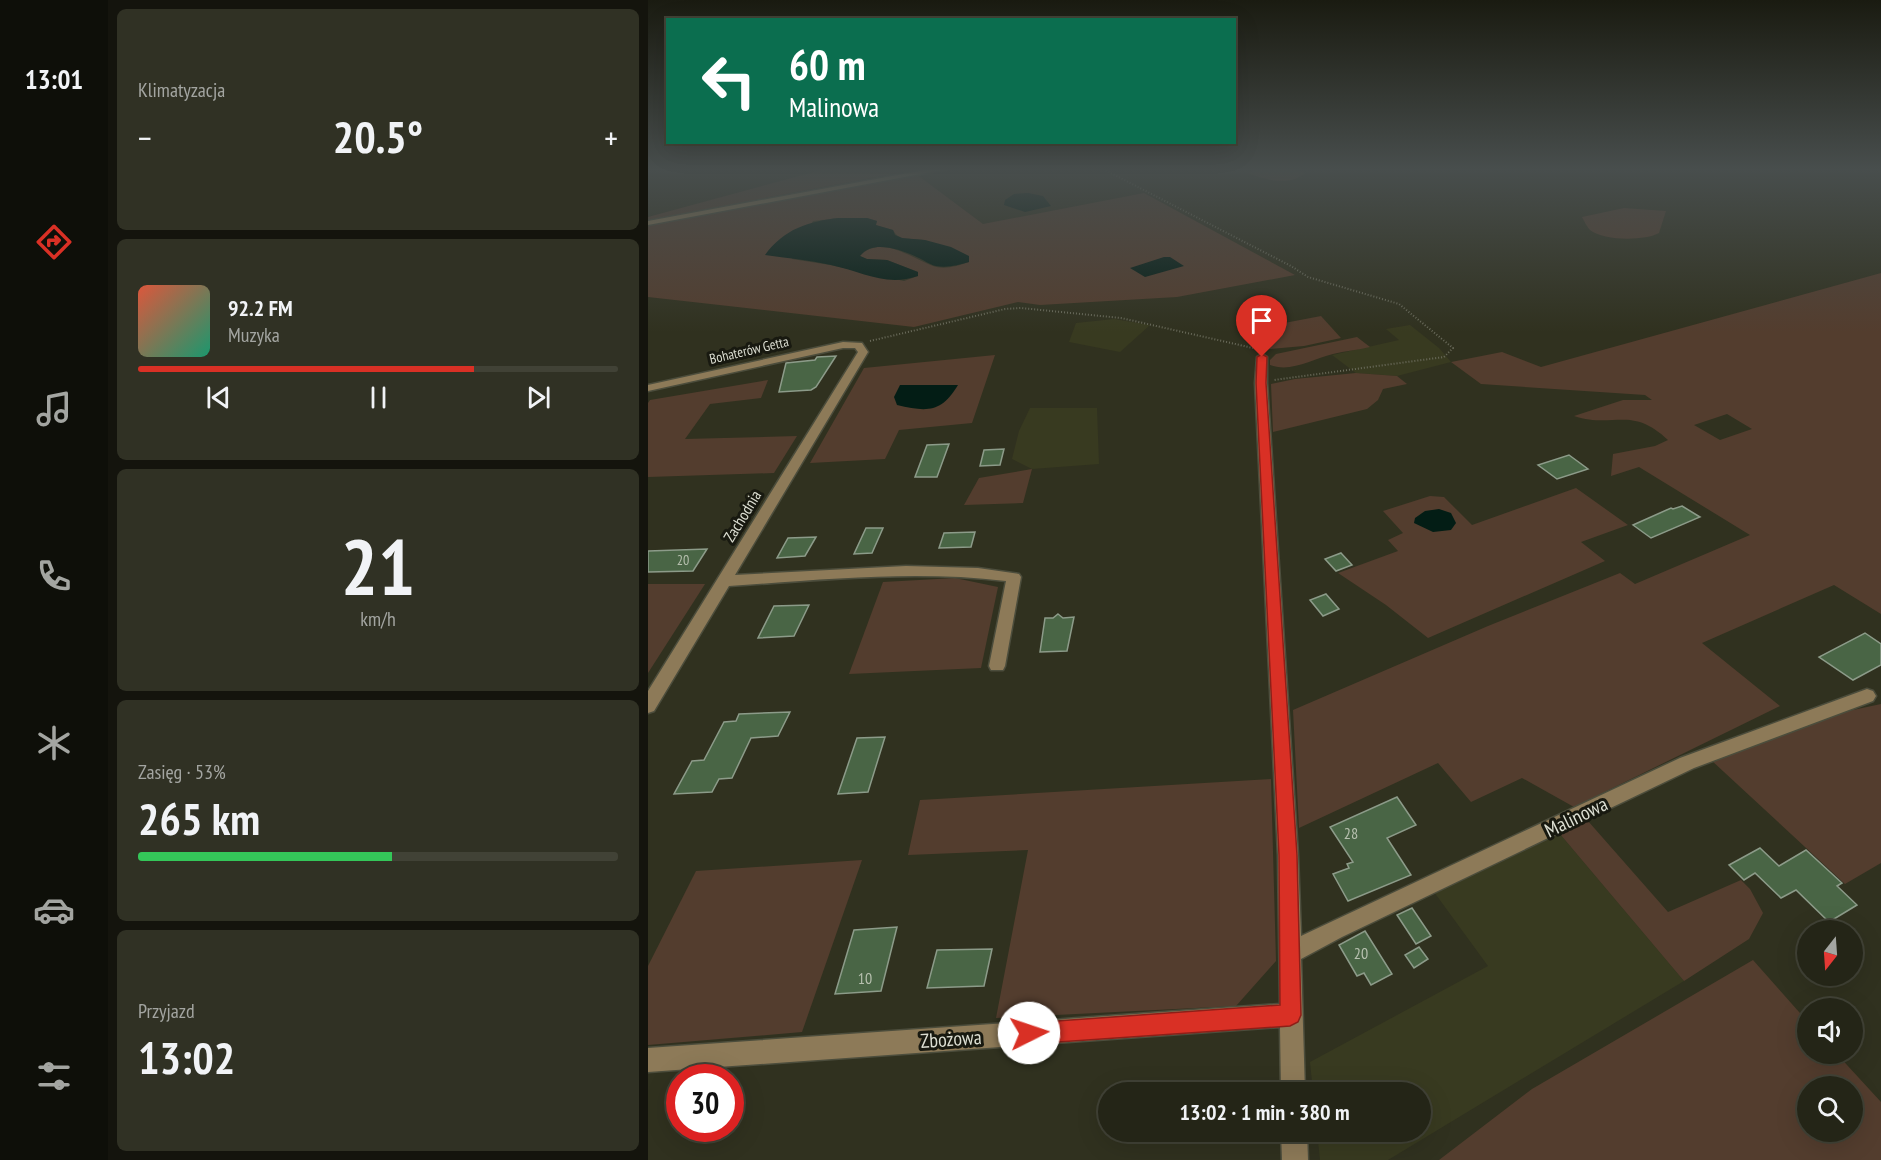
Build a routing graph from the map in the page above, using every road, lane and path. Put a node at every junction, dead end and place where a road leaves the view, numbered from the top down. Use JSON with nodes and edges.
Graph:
{"nodes":[{"id":1,"x":1208,"y":223,"type":"edge"},
{"id":2,"x":858,"y":345,"type":"junction"},
{"id":3,"x":1262,"y":357,"type":"joint"},
{"id":4,"x":1261,"y":383,"type":"junction"},
{"id":5,"x":648,"y":388,"type":"edge"},
{"id":6,"x":724,"y":581,"type":"junction"},
{"id":7,"x":997,"y":666,"type":"dead end"},
{"id":8,"x":1868,"y":696,"type":"dead end"},
{"id":9,"x":648,"y":706,"type":"edge"},
{"id":10,"x":1291,"y":953,"type":"junction"},
{"id":11,"x":1290,"y":1015,"type":"junction"},
{"id":12,"x":648,"y":1060,"type":"edge"},
{"id":13,"x":1293,"y":1082,"type":"edge"},
{"id":14,"x":1294,"y":1142,"type":"edge"},
{"id":15,"x":1295,"y":1160,"type":"edge"}],
"edges":[{"from":1,"to":4,"type":"path"},
{"from":2,"to":3,"type":"path"},
{"from":2,"to":5,"type":"street","name":"Bohaterów Getta"},
{"from":2,"to":6,"type":"street","name":"Zachodnia"},
{"from":3,"to":4,"type":"street"},
{"from":4,"to":10,"type":"street"},
{"from":6,"to":7,"type":"street"},
{"from":6,"to":9,"type":"street","name":"Zachodnia"},
{"from":8,"to":10,"type":"street","name":"Malinowa"},
{"from":10,"to":11,"type":"street"},
{"from":11,"to":12,"type":"street","name":"Zbożowa"},
{"from":11,"to":13,"type":"street"},
{"from":14,"to":15,"type":"street"}]}
